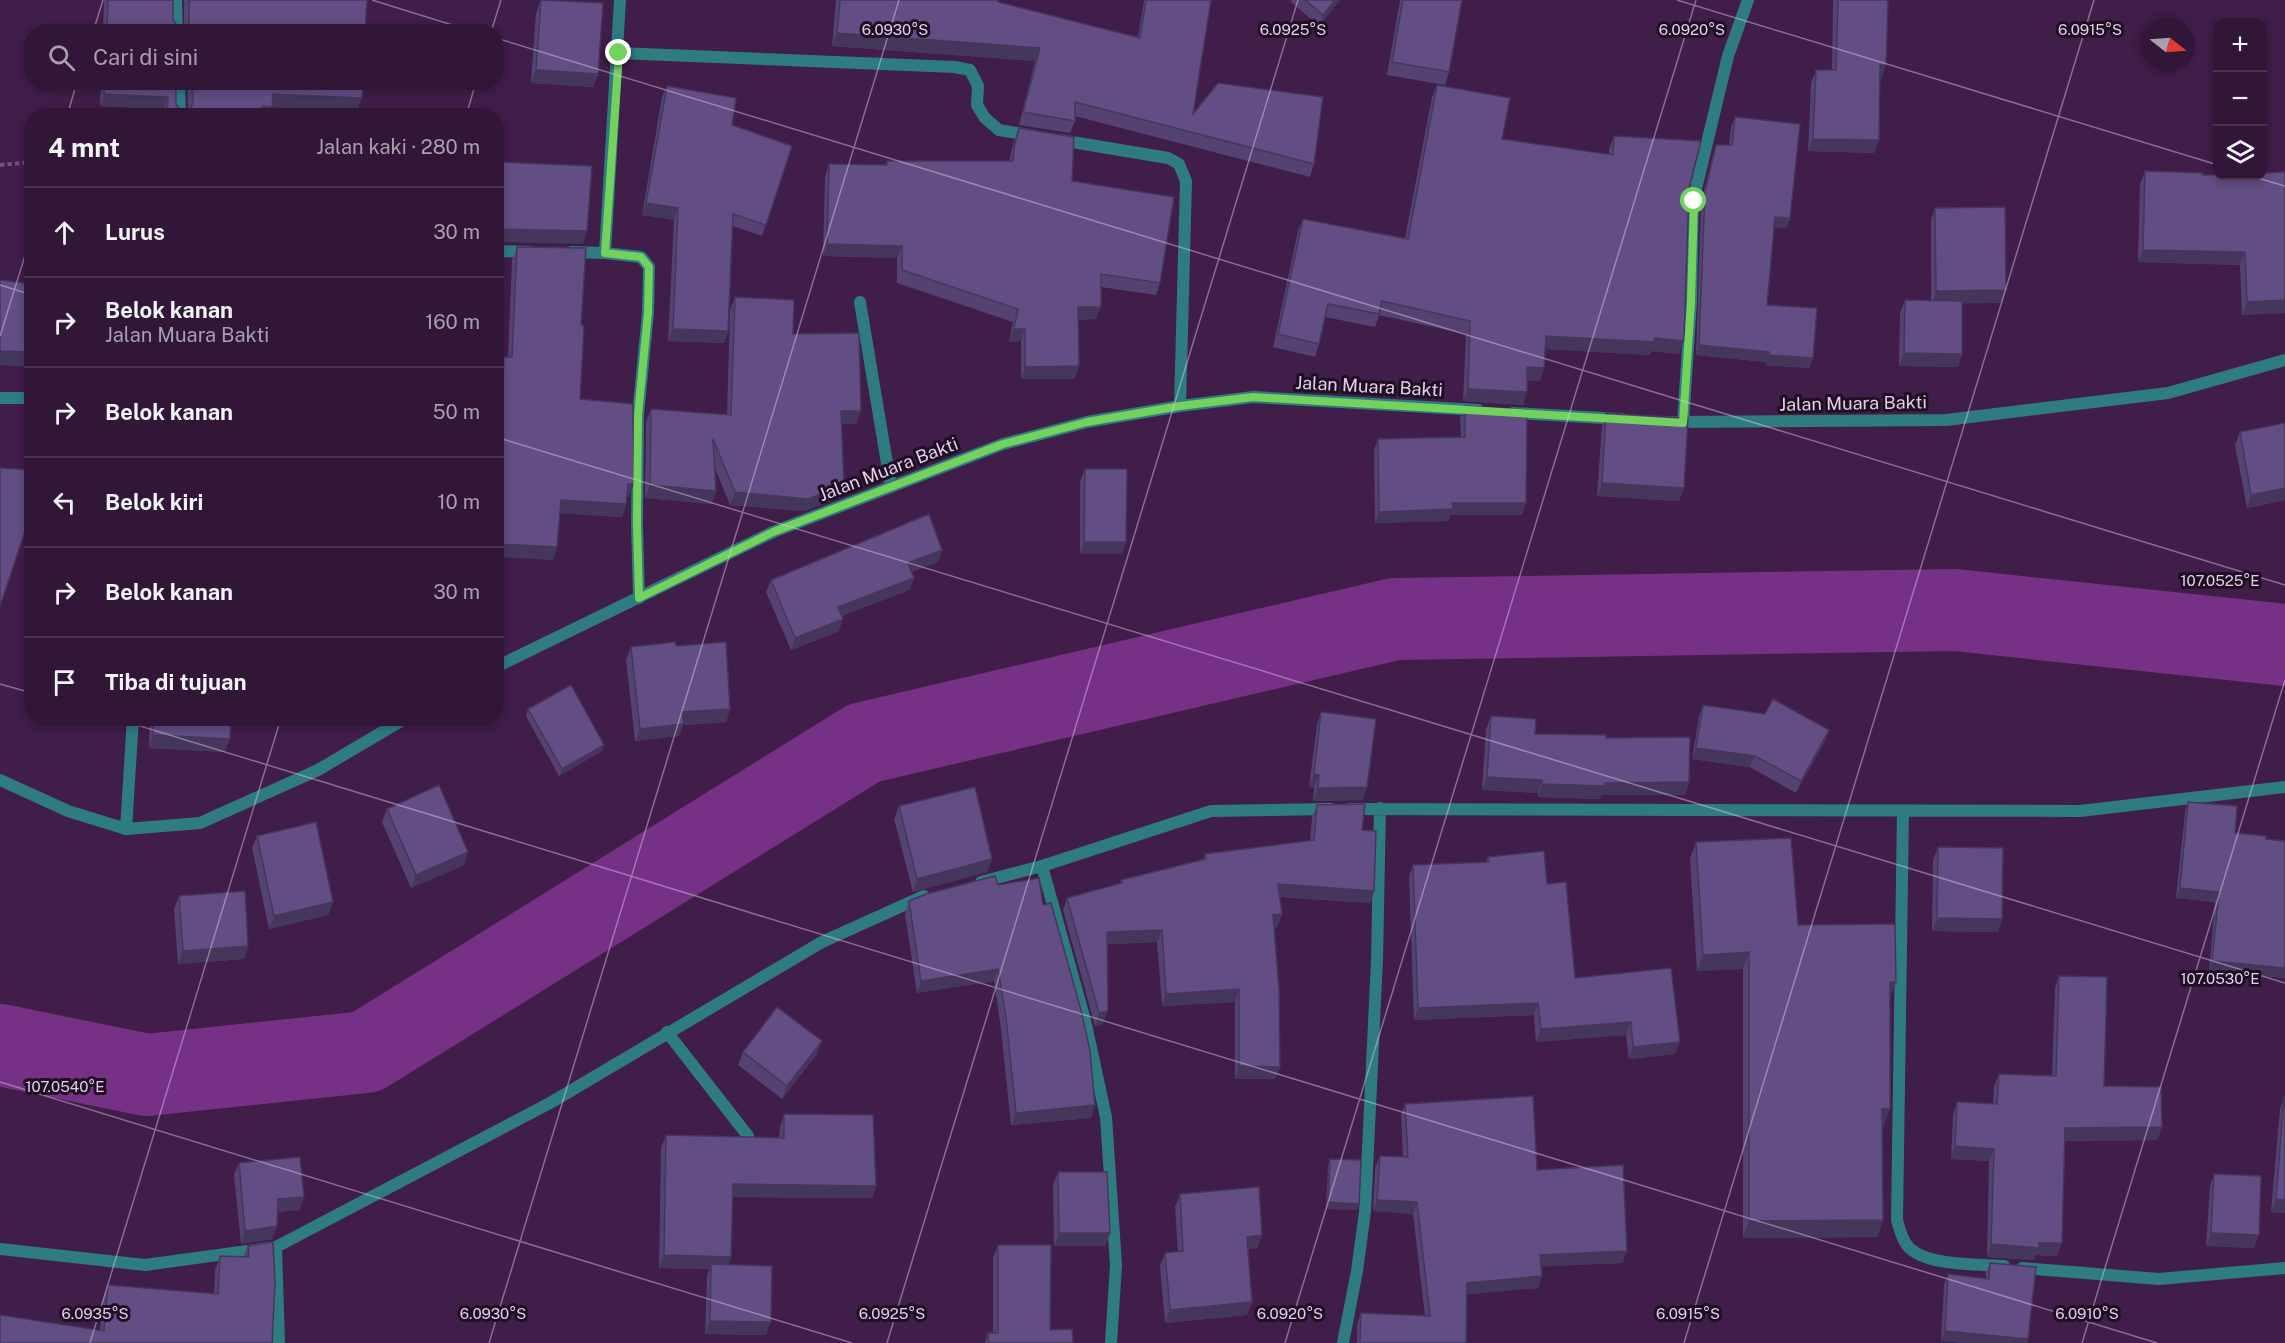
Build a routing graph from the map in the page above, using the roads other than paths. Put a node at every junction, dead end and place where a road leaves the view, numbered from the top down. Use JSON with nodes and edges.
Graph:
{"nodes":[{"id":1,"x":176,"y":0,"type":"edge"},
{"id":2,"x":620,"y":0,"type":"edge"},
{"id":3,"x":1748,"y":0,"type":"edge"},
{"id":4,"x":177,"y":24,"type":"edge"},
{"id":5,"x":619,"y":53,"type":"junction"},
{"id":6,"x":179,"y":90,"type":"edge"},
{"id":7,"x":180,"y":108,"type":"edge"},
{"id":8,"x":504,"y":251,"type":"edge"},
{"id":9,"x":540,"y":252,"type":"edge"},
{"id":10,"x":562,"y":252,"type":"edge"},
{"id":11,"x":605,"y":253,"type":"junction"},
{"id":12,"x":860,"y":302,"type":"dead end"},
{"id":13,"x":2285,"y":360,"type":"edge"},
{"id":14,"x":0,"y":398,"type":"edge"},
{"id":15,"x":24,"y":398,"type":"edge"},
{"id":16,"x":1180,"y":406,"type":"junction"},
{"id":17,"x":1635,"y":420,"type":"edge"},
{"id":18,"x":1659,"y":422,"type":"edge"},
{"id":19,"x":1683,"y":423,"type":"junction"},
{"id":20,"x":891,"y":487,"type":"junction"},
{"id":21,"x":639,"y":598,"type":"junction"},
{"id":22,"x":504,"y":663,"type":"edge"},
{"id":23,"x":132,"y":726,"type":"edge"},
{"id":24,"x":389,"y":726,"type":"edge"},
{"id":25,"x":0,"y":780,"type":"edge"},
{"id":26,"x":2285,"y":787,"type":"edge"},
{"id":27,"x":1380,"y":808,"type":"junction"},
{"id":28,"x":1903,"y":811,"type":"junction"},
{"id":29,"x":126,"y":829,"type":"junction"},
{"id":30,"x":1042,"y":867,"type":"junction"},
{"id":31,"x":964,"y":886,"type":"edge"},
{"id":32,"x":941,"y":892,"type":"edge"},
{"id":33,"x":668,"y":1032,"type":"junction"},
{"id":34,"x":748,"y":1136,"type":"edge"},
{"id":35,"x":276,"y":1246,"type":"junction"},
{"id":36,"x":0,"y":1250,"type":"edge"},
{"id":37,"x":2285,"y":1268,"type":"edge"},
{"id":38,"x":279,"y":1343,"type":"edge"},
{"id":39,"x":1111,"y":1343,"type":"edge"},
{"id":40,"x":1343,"y":1343,"type":"edge"}],
"edges":[{"from":1,"to":4,"type":"street"},
{"from":2,"to":5,"type":"street"},
{"from":3,"to":19,"type":"street"},
{"from":5,"to":11,"type":"street"},
{"from":5,"to":16,"type":"street"},
{"from":6,"to":7,"type":"street"},
{"from":8,"to":9,"type":"street"},
{"from":10,"to":11,"type":"street"},
{"from":11,"to":21,"type":"street"},
{"from":12,"to":20,"type":"street"},
{"from":13,"to":19,"type":"street","name":"Jalan Muara Bakti"},
{"from":14,"to":15,"type":"street"},
{"from":16,"to":17,"type":"street","name":"Jalan Muara Bakti"},
{"from":16,"to":20,"type":"street","name":"Jalan Muara Bakti"},
{"from":18,"to":19,"type":"street","name":"Jalan Muara Bakti"},
{"from":20,"to":21,"type":"street","name":"Jalan Muara Bakti"},
{"from":21,"to":22,"type":"street","name":"Jalan Muara Bakti"},
{"from":23,"to":29,"type":"street"},
{"from":24,"to":29,"type":"street"},
{"from":25,"to":29,"type":"street"},
{"from":26,"to":28,"type":"street"},
{"from":27,"to":28,"type":"street"},
{"from":27,"to":30,"type":"street"},
{"from":27,"to":40,"type":"street"},
{"from":28,"to":37,"type":"street"},
{"from":30,"to":31,"type":"street"},
{"from":30,"to":39,"type":"street"},
{"from":32,"to":33,"type":"street"},
{"from":33,"to":34,"type":"street"},
{"from":33,"to":35,"type":"street"},
{"from":35,"to":36,"type":"street"},
{"from":35,"to":38,"type":"street"}]}
